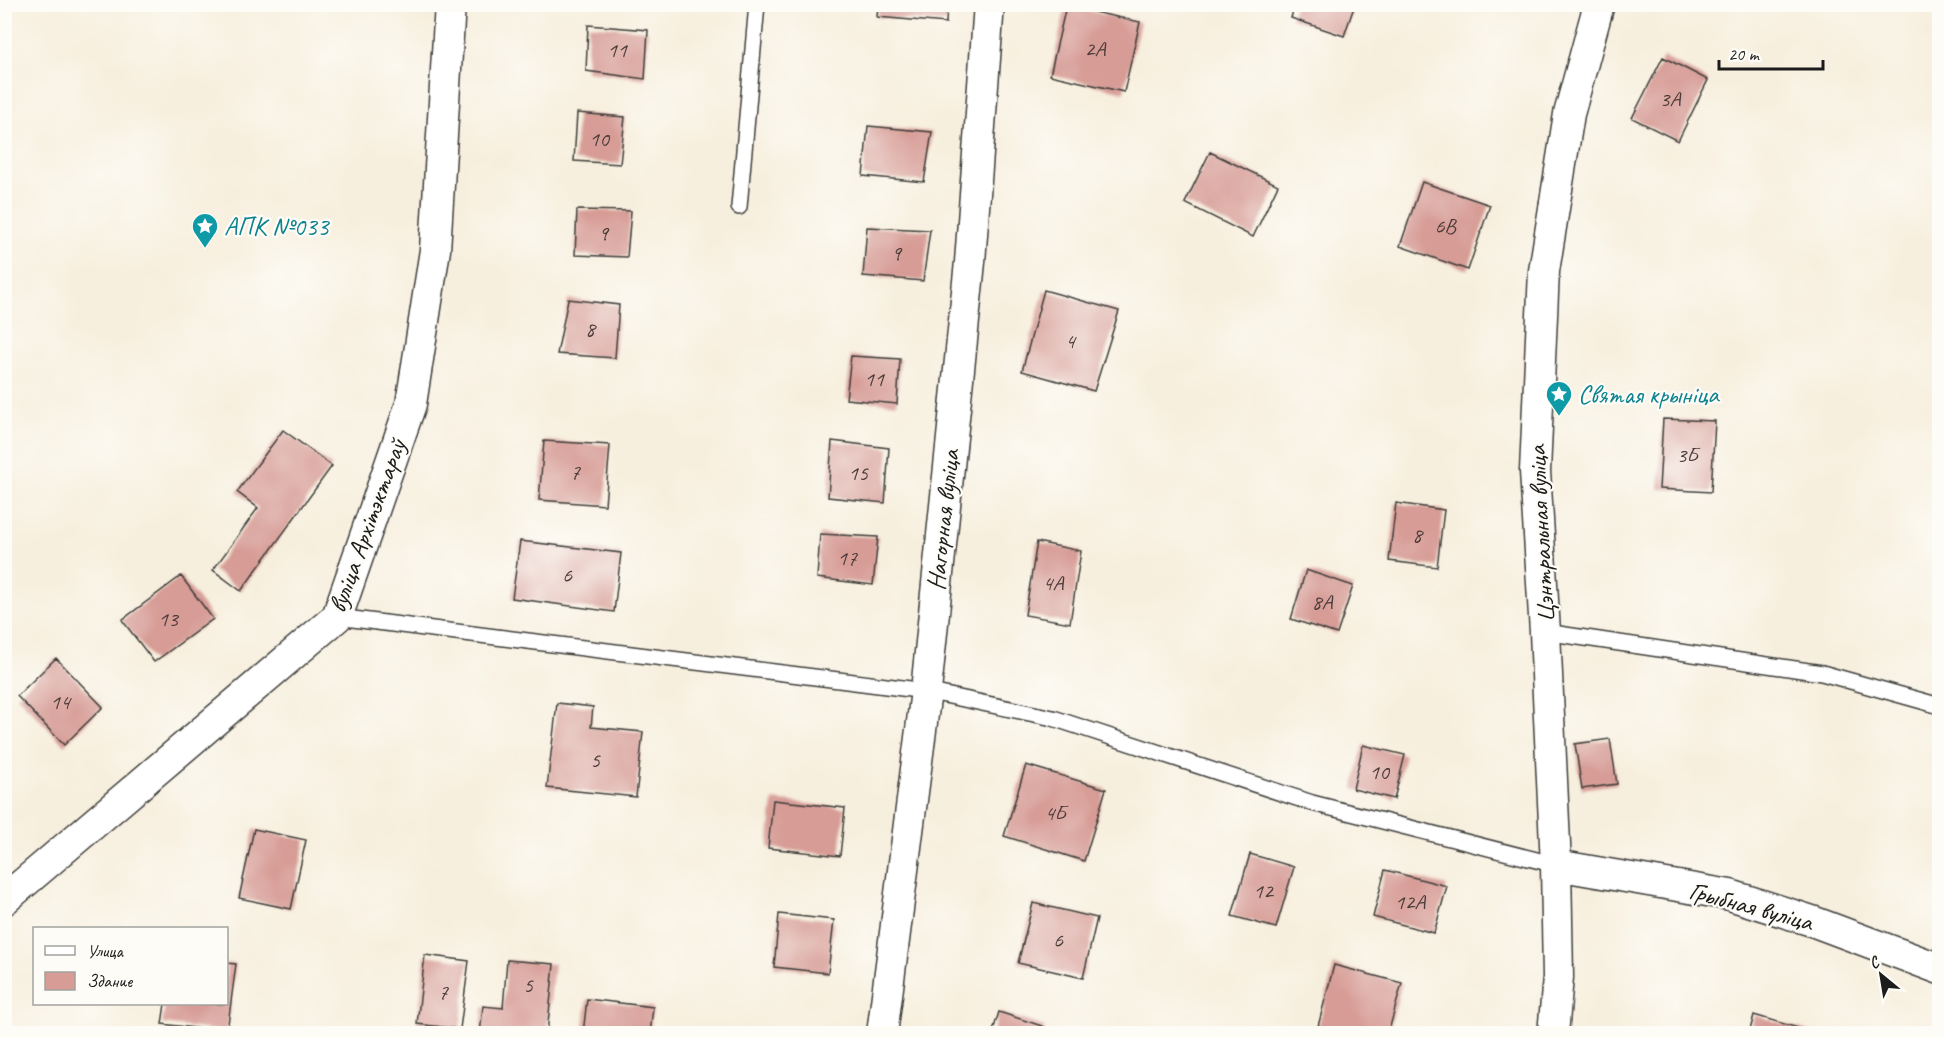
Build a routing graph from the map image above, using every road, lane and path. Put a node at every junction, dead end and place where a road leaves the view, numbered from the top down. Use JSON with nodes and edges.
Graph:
{"nodes":[{"id":1,"x":450,"y":4,"type":"edge"},
{"id":2,"x":757,"y":4,"type":"edge"},
{"id":3,"x":989,"y":4,"type":"edge"},
{"id":4,"x":1599,"y":4,"type":"edge"},
{"id":5,"x":739,"y":207,"type":"dead end"},
{"id":6,"x":337,"y":617,"type":"junction"},
{"id":7,"x":1545,"y":632,"type":"junction"},
{"id":8,"x":926,"y":691,"type":"junction"},
{"id":9,"x":1940,"y":706,"type":"edge"},
{"id":10,"x":1556,"y":865,"type":"junction"},
{"id":11,"x":4,"y":900,"type":"edge"},
{"id":12,"x":1940,"y":969,"type":"edge"},
{"id":13,"x":882,"y":1034,"type":"edge"},
{"id":14,"x":1553,"y":1034,"type":"edge"}],
"edges":[{"from":1,"to":6,"type":"street","name":"вуліца Архітэктараў"},
{"from":2,"to":5,"type":"lane"},
{"from":3,"to":8,"type":"street","name":"Нагорная вуліца"},
{"from":4,"to":7,"type":"street","name":"Цэнтральная вуліца"},
{"from":6,"to":8,"type":"lane"},
{"from":6,"to":11,"type":"street","name":"вуліца Архітэктараў"},
{"from":7,"to":9,"type":"lane"},
{"from":7,"to":10,"type":"street","name":"Цэнтральная вуліца"},
{"from":8,"to":10,"type":"lane"},
{"from":8,"to":13,"type":"street","name":"Нагорная вуліца"},
{"from":10,"to":12,"type":"street","name":"Грыбная вуліца"},
{"from":10,"to":14,"type":"street","name":"Цэнтральная вуліца"}]}
